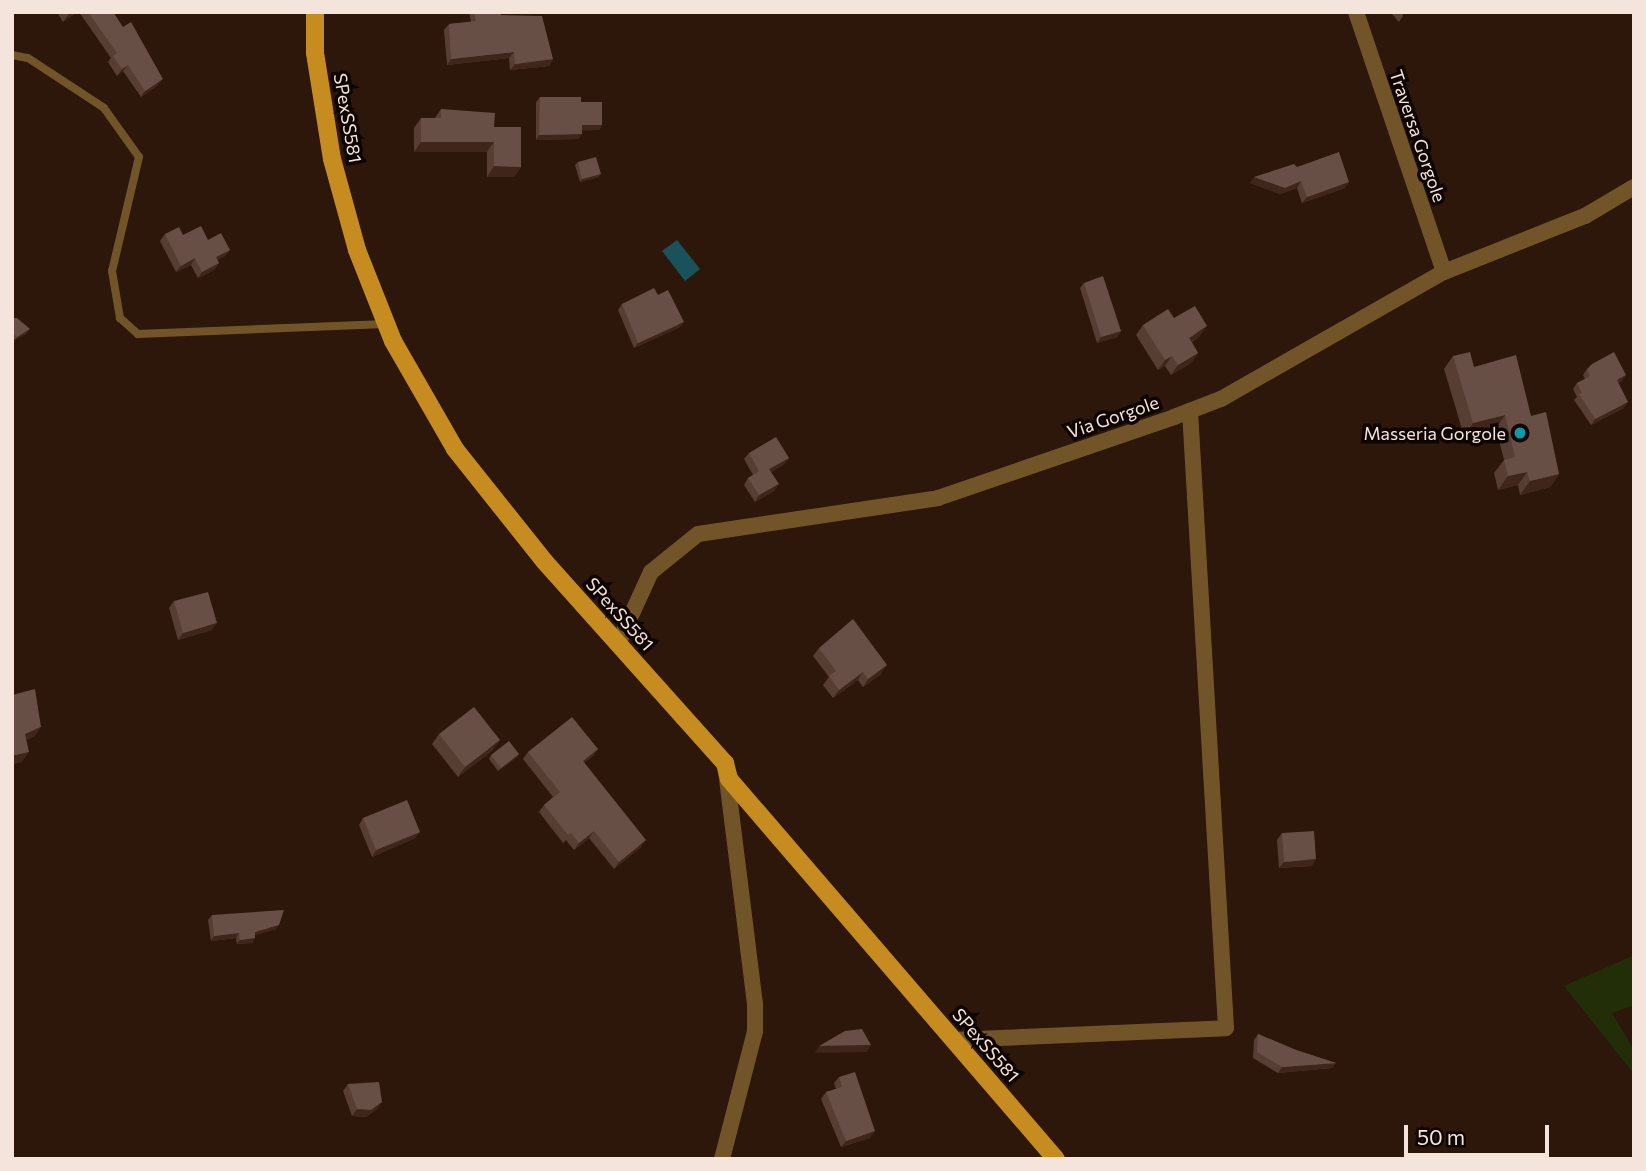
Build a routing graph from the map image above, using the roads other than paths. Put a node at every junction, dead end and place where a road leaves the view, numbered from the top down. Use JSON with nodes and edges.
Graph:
{"nodes":[{"id":1,"x":315,"y":12,"type":"edge"},
{"id":2,"x":1356,"y":12,"type":"edge"},
{"id":3,"x":12,"y":55,"type":"edge"},
{"id":4,"x":1634,"y":187,"type":"edge"},
{"id":5,"x":1444,"y":272,"type":"junction"},
{"id":6,"x":386,"y":324,"type":"junction"},
{"id":7,"x":1190,"y":411,"type":"junction"},
{"id":8,"x":618,"y":644,"type":"junction"},
{"id":9,"x":724,"y":763,"type":"junction"},
{"id":10,"x":954,"y":1040,"type":"junction"},
{"id":11,"x":722,"y":1159,"type":"edge"},
{"id":12,"x":1056,"y":1159,"type":"edge"}],
"edges":[{"from":1,"to":6,"type":"main road","name":"SPexSS581"},
{"from":2,"to":5,"type":"street","name":"Traversa Gorgole"},
{"from":3,"to":6,"type":"lane"},
{"from":4,"to":5,"type":"street","name":"Via Gorgole"},
{"from":5,"to":7,"type":"street","name":"Via Gorgole"},
{"from":6,"to":8,"type":"main road","name":"SPexSS581"},
{"from":7,"to":8,"type":"street","name":"Via Gorgole"},
{"from":7,"to":10,"type":"street"},
{"from":8,"to":9,"type":"main road","name":"SPexSS581"},
{"from":9,"to":10,"type":"main road","name":"SPexSS581"},
{"from":9,"to":11,"type":"street"},
{"from":10,"to":12,"type":"main road","name":"SPexSS581"}]}
